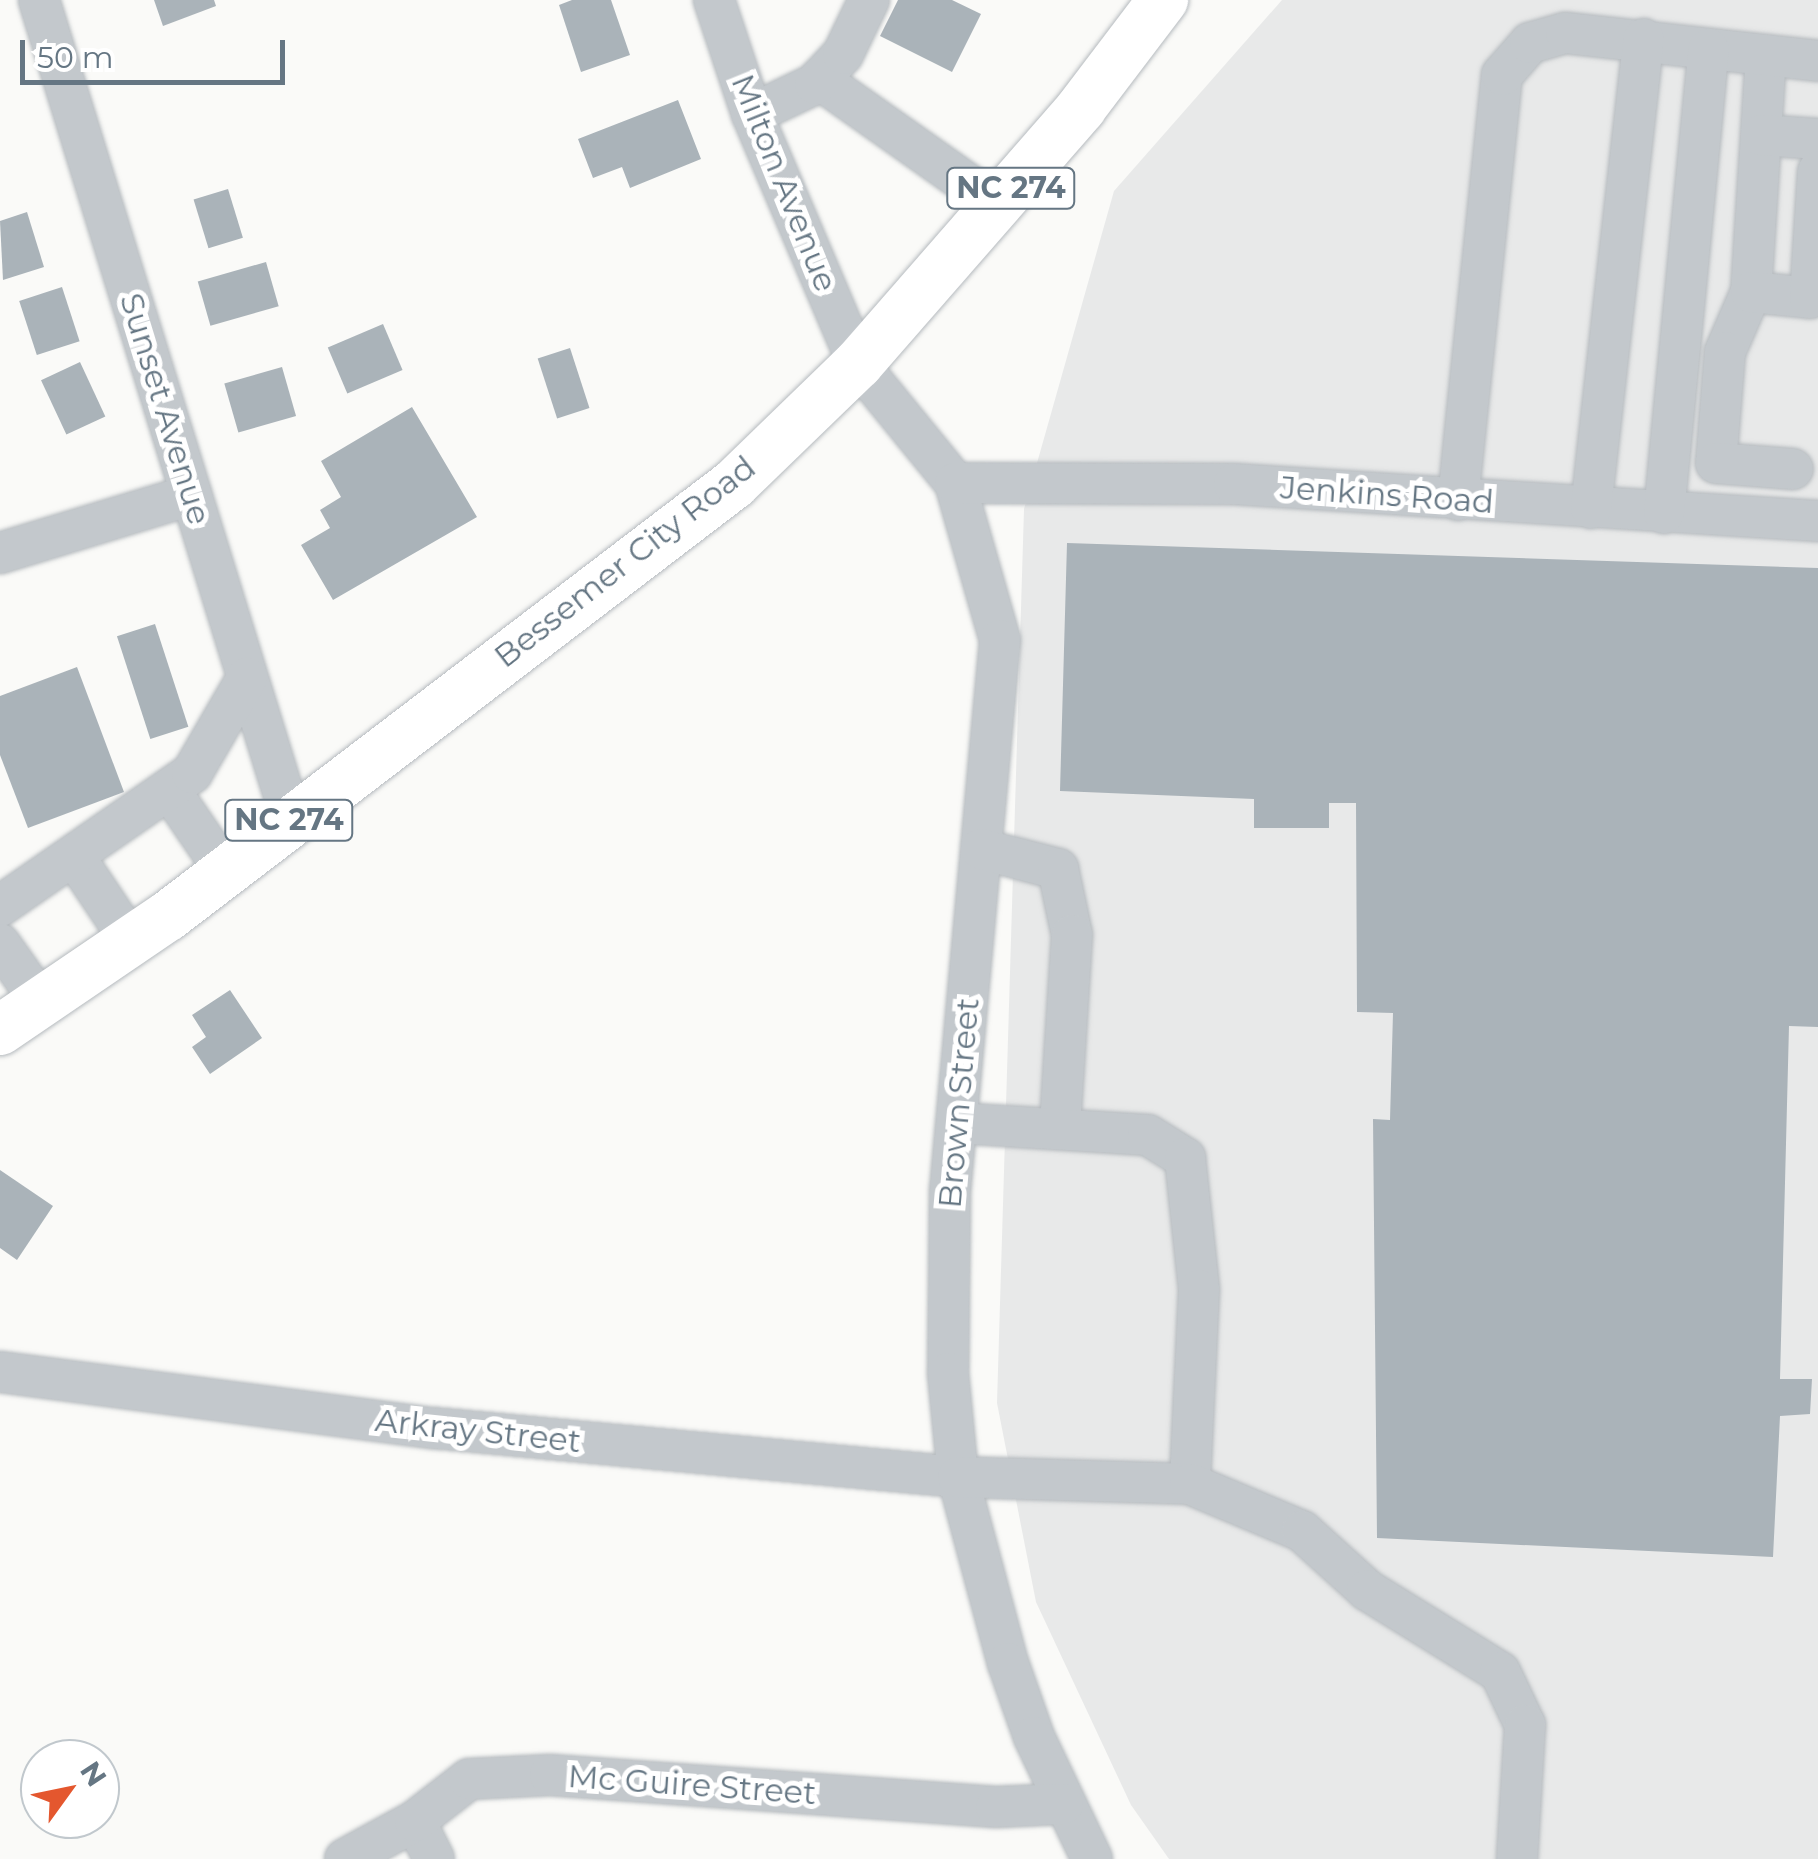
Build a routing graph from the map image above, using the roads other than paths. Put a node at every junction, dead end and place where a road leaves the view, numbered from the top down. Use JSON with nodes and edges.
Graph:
{"nodes":[{"id":1,"x":39,"y":0,"type":"edge"},
{"id":2,"x":714,"y":0,"type":"edge"},
{"id":3,"x":869,"y":0,"type":"edge"},
{"id":4,"x":1155,"y":2,"type":"edge"},
{"id":5,"x":1644,"y":38,"type":"junction"},
{"id":6,"x":1710,"y":49,"type":"junction"},
{"id":7,"x":1766,"y":54,"type":"junction"},
{"id":8,"x":1818,"y":61,"type":"edge"},
{"id":9,"x":819,"y":80,"type":"junction"},
{"id":10,"x":752,"y":114,"type":"junction"},
{"id":11,"x":1761,"y":135,"type":"junction"},
{"id":12,"x":1818,"y":138,"type":"edge"},
{"id":13,"x":1818,"y":171,"type":"edge"},
{"id":14,"x":996,"y":204,"type":"junction"},
{"id":15,"x":1750,"y":292,"type":"junction"},
{"id":16,"x":858,"y":364,"type":"junction"},
{"id":17,"x":1793,"y":469,"type":"dead end"},
{"id":18,"x":956,"y":482,"type":"junction"},
{"id":19,"x":191,"y":495,"type":"junction"},
{"id":20,"x":1458,"y":500,"type":"junction"},
{"id":21,"x":1591,"y":508,"type":"junction"},
{"id":22,"x":1664,"y":514,"type":"junction"},
{"id":23,"x":1818,"y":521,"type":"edge"},
{"id":24,"x":0,"y":553,"type":"edge"},
{"id":25,"x":247,"y":678,"type":"junction"},
{"id":26,"x":169,"y":790,"type":"junction"},
{"id":27,"x":291,"y":818,"type":"junction"},
{"id":28,"x":981,"y":850,"type":"junction"},
{"id":29,"x":74,"y":856,"type":"junction"},
{"id":30,"x":225,"y":871,"type":"junction"},
{"id":31,"x":0,"y":906,"type":"edge"},
{"id":32,"x":131,"y":941,"type":"junction"},
{"id":33,"x":0,"y":944,"type":"edge"},
{"id":34,"x":41,"y":1002,"type":"junction"},
{"id":35,"x":0,"y":1030,"type":"edge"},
{"id":36,"x":956,"y":1123,"type":"junction"},
{"id":37,"x":1060,"y":1128,"type":"junction"},
{"id":38,"x":0,"y":1372,"type":"edge"},
{"id":39,"x":958,"y":1477,"type":"junction"},
{"id":40,"x":1190,"y":1484,"type":"junction"},
{"id":41,"x":1063,"y":1804,"type":"junction"},
{"id":42,"x":416,"y":1820,"type":"junction"},
{"id":43,"x":345,"y":1859,"type":"edge"},
{"id":44,"x":434,"y":1859,"type":"edge"},
{"id":45,"x":1092,"y":1859,"type":"edge"},
{"id":46,"x":1517,"y":1859,"type":"edge"}],
"edges":[{"from":1,"to":19,"type":"street","name":"Sunset Avenue"},
{"from":2,"to":10,"type":"street","name":"Milton Avenue"},
{"from":3,"to":9,"type":"street"},
{"from":4,"to":14,"type":"main road","name":"Bessemer City Road","number":"NC 274"},
{"from":5,"to":6,"type":"street"},
{"from":5,"to":20,"type":"street"},
{"from":5,"to":21,"type":"street"},
{"from":6,"to":7,"type":"street"},
{"from":6,"to":22,"type":"street"},
{"from":7,"to":8,"type":"street"},
{"from":7,"to":11,"type":"street"},
{"from":9,"to":10,"type":"street"},
{"from":9,"to":14,"type":"street"},
{"from":10,"to":16,"type":"street","name":"Milton Avenue"},
{"from":11,"to":12,"type":"street"},
{"from":11,"to":15,"type":"street"},
{"from":13,"to":15,"type":"street"},
{"from":14,"to":16,"type":"main road","name":"Bessemer City Road","number":"NC 274"},
{"from":15,"to":17,"type":"street"},
{"from":16,"to":18,"type":"street","name":"Brown Street"},
{"from":16,"to":27,"type":"main road","name":"Bessemer City Road","number":"NC 274"},
{"from":18,"to":20,"type":"street","name":"Jenkins Road"},
{"from":18,"to":28,"type":"street","name":"Brown Street"},
{"from":19,"to":24,"type":"street"},
{"from":19,"to":25,"type":"street","name":"Sunset Avenue"},
{"from":20,"to":21,"type":"street","name":"Jenkins Road"},
{"from":21,"to":22,"type":"street","name":"Jenkins Road"},
{"from":22,"to":23,"type":"street","name":"Jenkins Road"},
{"from":25,"to":26,"type":"street"},
{"from":25,"to":27,"type":"street","name":"Sunset Avenue"},
{"from":26,"to":29,"type":"street"},
{"from":26,"to":30,"type":"street"},
{"from":27,"to":30,"type":"main road","name":"Bessemer City Road","number":"NC 274"},
{"from":28,"to":36,"type":"street","name":"Brown Street"},
{"from":28,"to":37,"type":"street"},
{"from":29,"to":31,"type":"street"},
{"from":29,"to":32,"type":"street"},
{"from":30,"to":32,"type":"main road","name":"Bessemer City Road","number":"NC 274"},
{"from":32,"to":34,"type":"main road","name":"Bessemer City Road","number":"NC 274"},
{"from":33,"to":34,"type":"street"},
{"from":34,"to":35,"type":"main road","name":"Bessemer City Road","number":"NC 274"},
{"from":36,"to":37,"type":"street"},
{"from":36,"to":39,"type":"street","name":"Brown Street"},
{"from":37,"to":40,"type":"street"},
{"from":38,"to":39,"type":"street","name":"Arkray Street"},
{"from":39,"to":40,"type":"street","name":"Arkray Street"},
{"from":39,"to":41,"type":"street","name":"Brown Street"},
{"from":40,"to":46,"type":"street"},
{"from":41,"to":42,"type":"street","name":"Mc Guire Street"},
{"from":41,"to":45,"type":"street","name":"Brown Street"},
{"from":42,"to":43,"type":"street","name":"Mc Guire Street"},
{"from":42,"to":44,"type":"street"}]}
